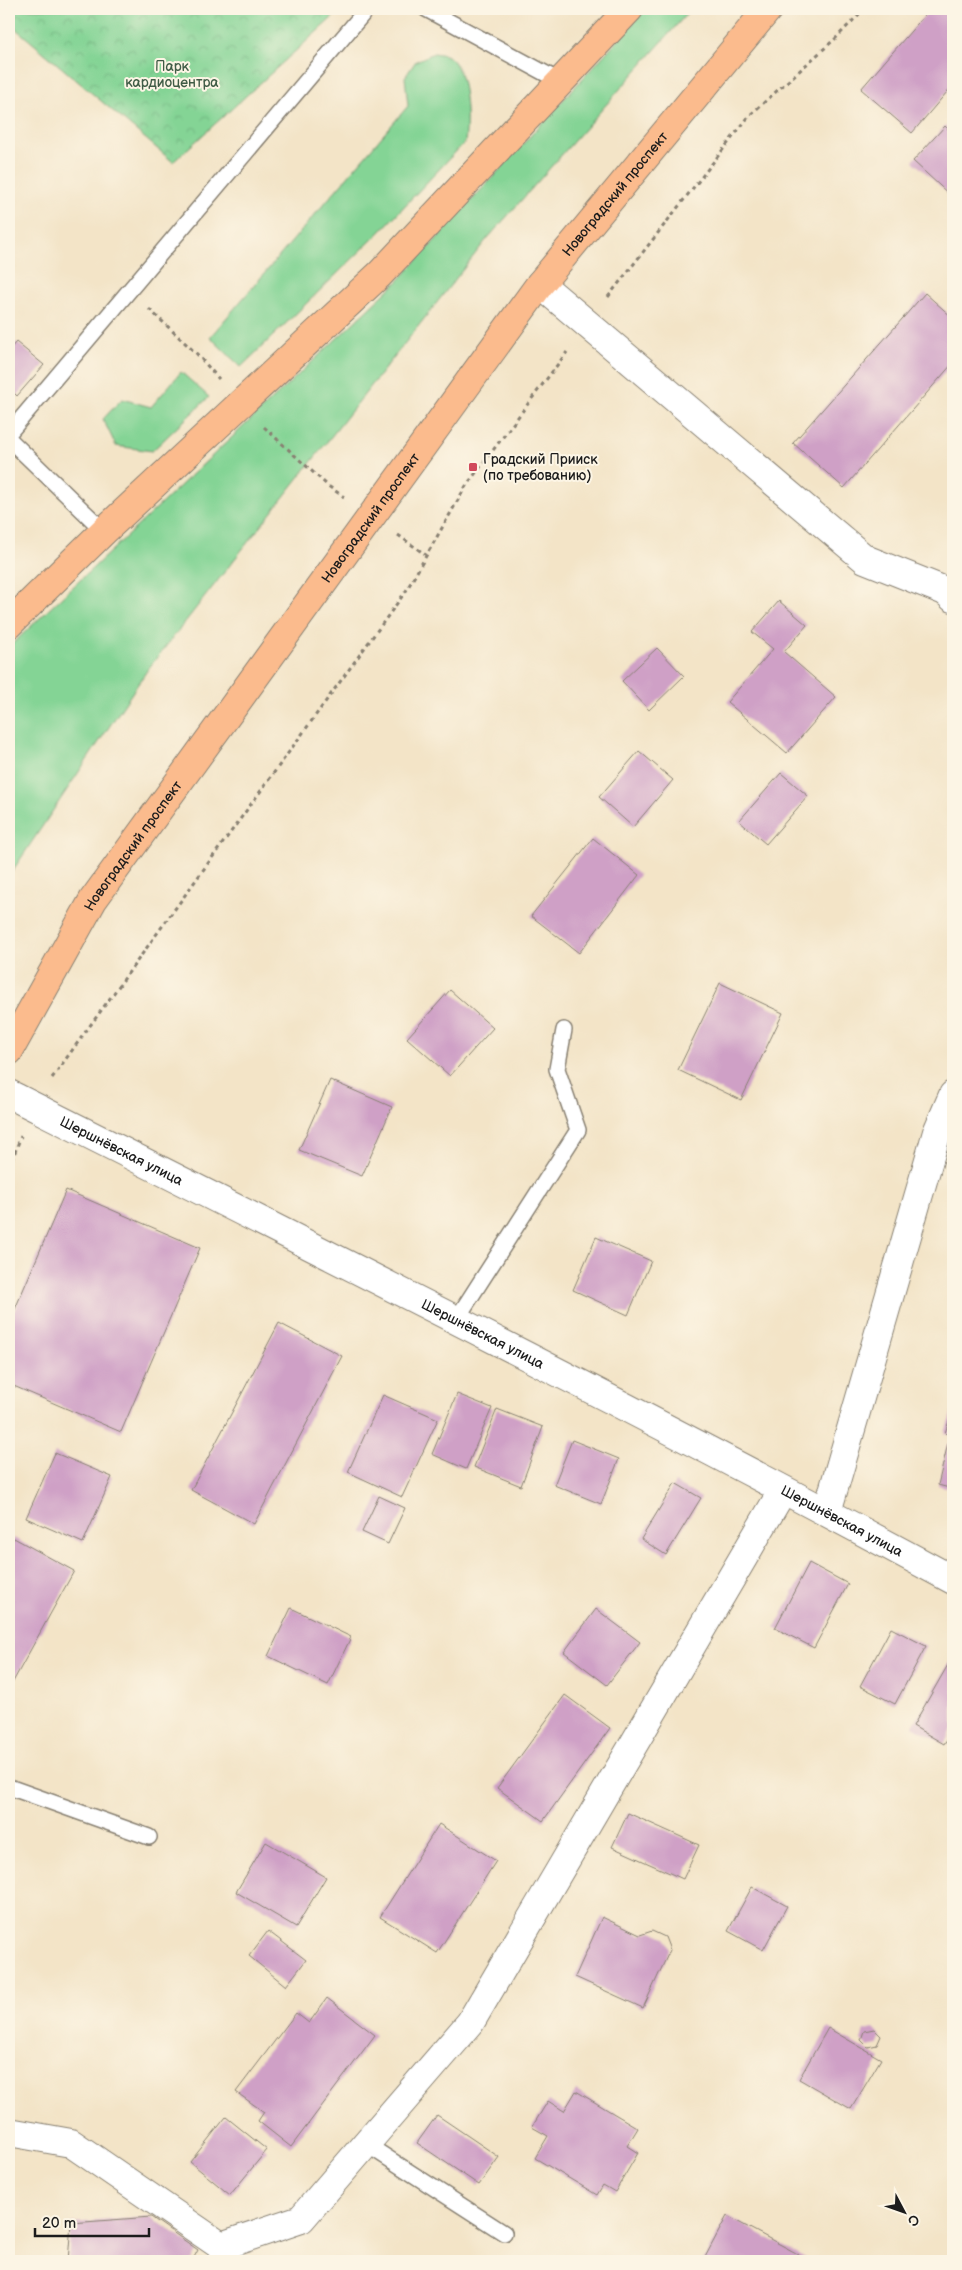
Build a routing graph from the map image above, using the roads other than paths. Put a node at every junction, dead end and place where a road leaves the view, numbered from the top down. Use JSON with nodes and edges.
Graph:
{"nodes":[{"id":1,"x":367,"y":9,"type":"edge"},
{"id":2,"x":426,"y":9,"type":"edge"},
{"id":3,"x":629,"y":9,"type":"edge"},
{"id":4,"x":768,"y":9,"type":"edge"},
{"id":5,"x":561,"y":82,"type":"junction"},
{"id":6,"x":540,"y":284,"type":"junction"},
{"id":7,"x":9,"y":433,"type":"edge"},
{"id":8,"x":9,"y":439,"type":"edge"},
{"id":9,"x":104,"y":531,"type":"junction"},
{"id":10,"x":953,"y":598,"type":"edge"},
{"id":11,"x":9,"y":624,"type":"edge"},
{"id":12,"x":564,"y":1030,"type":"dead end"},
{"id":13,"x":9,"y":1051,"type":"edge"},
{"id":14,"x":953,"y":1094,"type":"edge"},
{"id":15,"x":20,"y":1100,"type":"edge"},
{"id":16,"x":456,"y":1320,"type":"junction"},
{"id":17,"x":783,"y":1490,"type":"junction"},
{"id":18,"x":827,"y":1512,"type":"junction"},
{"id":19,"x":953,"y":1580,"type":"edge"},
{"id":20,"x":9,"y":1787,"type":"edge"},
{"id":21,"x":149,"y":1837,"type":"dead end"},
{"id":22,"x":9,"y":2132,"type":"edge"},
{"id":23,"x":366,"y":2144,"type":"junction"},
{"id":24,"x":504,"y":2233,"type":"dead end"}],
"edges":[{"from":1,"to":7,"type":"lane"},
{"from":2,"to":5,"type":"lane"},
{"from":3,"to":5,"type":"main road"},
{"from":4,"to":6,"type":"main road","name":"Новоградский проспект"},
{"from":5,"to":9,"type":"main road"},
{"from":6,"to":10,"type":"street"},
{"from":6,"to":13,"type":"main road","name":"Новоградский проспект"},
{"from":8,"to":9,"type":"lane"},
{"from":9,"to":11,"type":"main road"},
{"from":12,"to":16,"type":"lane"},
{"from":14,"to":18,"type":"street"},
{"from":15,"to":16,"type":"street","name":"Шершнёвская улица"},
{"from":16,"to":17,"type":"street","name":"Шершнёвская улица"},
{"from":17,"to":18,"type":"street","name":"Шершнёвская улица"},
{"from":17,"to":23,"type":"street"},
{"from":18,"to":19,"type":"street","name":"Шершнёвская улица"},
{"from":20,"to":21,"type":"lane"},
{"from":22,"to":23,"type":"street"},
{"from":23,"to":24,"type":"lane"}]}
